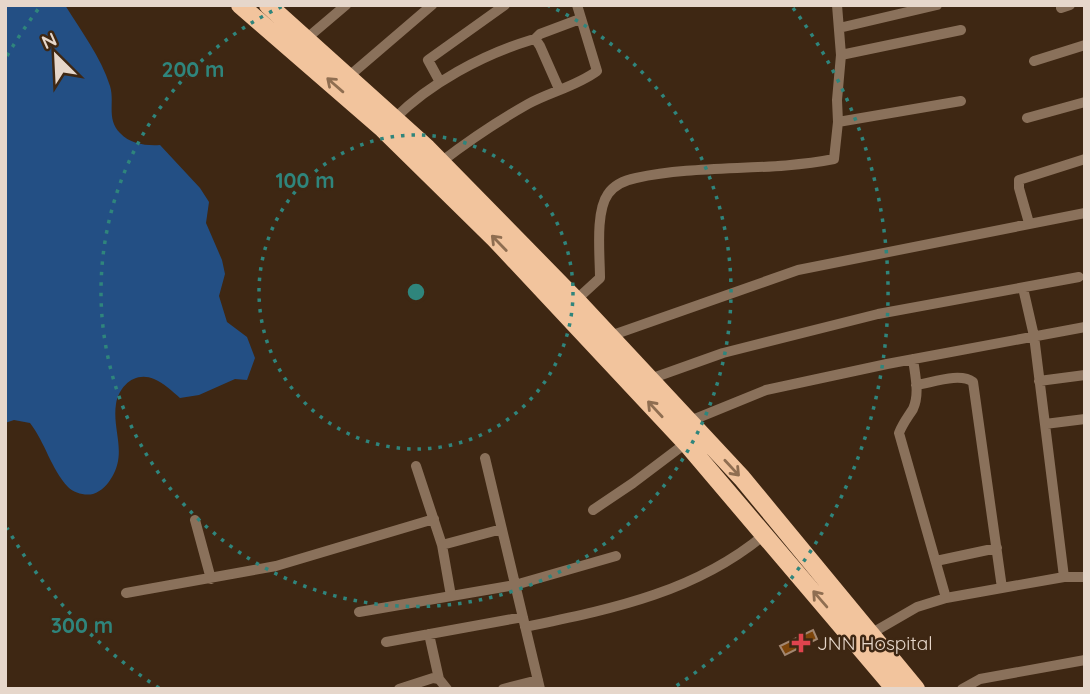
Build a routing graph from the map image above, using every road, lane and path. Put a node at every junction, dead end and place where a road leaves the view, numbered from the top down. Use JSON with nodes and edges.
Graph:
{"nodes":[{"id":1,"x":240,"y":5,"type":"edge"},
{"id":2,"x":268,"y":5,"type":"edge"},
{"id":3,"x":346,"y":5,"type":"edge"},
{"id":4,"x":432,"y":5,"type":"edge"},
{"id":5,"x":505,"y":5,"type":"edge"},
{"id":6,"x":577,"y":5,"type":"edge"},
{"id":7,"x":837,"y":5,"type":"edge"},
{"id":8,"x":937,"y":5,"type":"edge"},
{"id":9,"x":580,"y":19,"type":"junction"},
{"id":10,"x":839,"y":29,"type":"junction"},
{"id":11,"x":961,"y":30,"type":"dead end"},
{"id":12,"x":306,"y":39,"type":"junction"},
{"id":13,"x":535,"y":39,"type":"junction"},
{"id":14,"x":1085,"y":45,"type":"edge"},
{"id":15,"x":841,"y":55,"type":"junction"},
{"id":16,"x":1034,"y":61,"type":"dead end"},
{"id":17,"x":348,"y":77,"type":"junction"},
{"id":18,"x":440,"y":82,"type":"junction"},
{"id":19,"x":559,"y":89,"type":"junction"},
{"id":20,"x":961,"y":101,"type":"dead end"},
{"id":21,"x":1085,"y":102,"type":"edge"},
{"id":22,"x":1027,"y":118,"type":"dead end"},
{"id":23,"x":394,"y":119,"type":"junction"},
{"id":24,"x":838,"y":122,"type":"junction"},
{"id":25,"x":1085,"y":159,"type":"edge"},
{"id":26,"x":441,"y":162,"type":"junction"},
{"id":27,"x":1085,"y":213,"type":"edge"},
{"id":28,"x":1029,"y":223,"type":"junction"},
{"id":29,"x":1079,"y":277,"type":"dead end"},
{"id":30,"x":1023,"y":288,"type":"junction"},
{"id":31,"x":576,"y":300,"type":"junction"},
{"id":32,"x":1085,"y":327,"type":"edge"},
{"id":33,"x":610,"y":335,"type":"junction"},
{"id":34,"x":1034,"y":337,"type":"junction"},
{"id":35,"x":913,"y":359,"type":"junction"},
{"id":36,"x":1085,"y":375,"type":"edge"},
{"id":37,"x":650,"y":379,"type":"junction"},
{"id":38,"x":1040,"y":381,"type":"junction"},
{"id":39,"x":916,"y":385,"type":"junction"},
{"id":40,"x":1085,"y":419,"type":"edge"},
{"id":41,"x":690,"y":421,"type":"junction"},
{"id":42,"x":1045,"y":424,"type":"junction"},
{"id":43,"x":686,"y":443,"type":"junction"},
{"id":44,"x":485,"y":458,"type":"dead end"},
{"id":45,"x":416,"y":466,"type":"dead end"},
{"id":46,"x":593,"y":510,"type":"dead end"},
{"id":47,"x":434,"y":519,"type":"junction"},
{"id":48,"x":195,"y":520,"type":"dead end"},
{"id":49,"x":502,"y":529,"type":"junction"},
{"id":50,"x":772,"y":535,"type":"junction"},
{"id":51,"x":442,"y":545,"type":"junction"},
{"id":52,"x":997,"y":548,"type":"junction"},
{"id":53,"x":616,"y":556,"type":"dead end"},
{"id":54,"x":936,"y":561,"type":"junction"},
{"id":55,"x":1085,"y":577,"type":"edge"},
{"id":56,"x":1064,"y":578,"type":"junction"},
{"id":57,"x":211,"y":579,"type":"junction"},
{"id":58,"x":515,"y":585,"type":"junction"},
{"id":59,"x":1002,"y":589,"type":"junction"},
{"id":60,"x":126,"y":593,"type":"dead end"},
{"id":61,"x":452,"y":596,"type":"junction"},
{"id":62,"x":946,"y":598,"type":"junction"},
{"id":63,"x":359,"y":612,"type":"dead end"},
{"id":64,"x":524,"y":622,"type":"junction"},
{"id":65,"x":429,"y":634,"type":"junction"},
{"id":66,"x":870,"y":640,"type":"junction"},
{"id":67,"x":386,"y":642,"type":"dead end"},
{"id":68,"x":1085,"y":660,"type":"edge"},
{"id":69,"x":439,"y":679,"type":"junction"},
{"id":70,"x":539,"y":684,"type":"edge"},
{"id":71,"x":399,"y":689,"type":"edge"},
{"id":72,"x":447,"y":689,"type":"edge"},
{"id":73,"x":503,"y":689,"type":"edge"},
{"id":74,"x":895,"y":689,"type":"edge"},
{"id":75,"x":916,"y":689,"type":"edge"},
{"id":76,"x":962,"y":689,"type":"edge"}],
"edges":[{"from":43,"to":1,"type":"highway","one_way":true},
{"from":2,"to":12,"type":"highway"},
{"from":3,"to":12,"type":"street"},
{"from":4,"to":17,"type":"street"},
{"from":5,"to":18,"type":"street"},
{"from":6,"to":9,"type":"street"},
{"from":7,"to":10,"type":"street"},
{"from":8,"to":10,"type":"street"},
{"from":9,"to":13,"type":"street"},
{"from":9,"to":19,"type":"street"},
{"from":10,"to":15,"type":"street"},
{"from":11,"to":15,"type":"street"},
{"from":12,"to":17,"type":"highway"},
{"from":13,"to":18,"type":"street"},
{"from":13,"to":19,"type":"street"},
{"from":14,"to":16,"type":"street"},
{"from":15,"to":24,"type":"street"},
{"from":17,"to":23,"type":"highway"},
{"from":18,"to":23,"type":"street"},
{"from":19,"to":26,"type":"street"},
{"from":20,"to":24,"type":"street"},
{"from":21,"to":22,"type":"street"},
{"from":23,"to":26,"type":"highway"},
{"from":24,"to":31,"type":"street"},
{"from":25,"to":28,"type":"street"},
{"from":26,"to":31,"type":"highway"},
{"from":27,"to":28,"type":"street"},
{"from":28,"to":33,"type":"street"},
{"from":29,"to":30,"type":"street"},
{"from":30,"to":34,"type":"street"},
{"from":30,"to":37,"type":"street"},
{"from":31,"to":33,"type":"highway"},
{"from":32,"to":34,"type":"street"},
{"from":33,"to":37,"type":"highway"},
{"from":34,"to":35,"type":"street"},
{"from":34,"to":38,"type":"street"},
{"from":35,"to":39,"type":"street"},
{"from":35,"to":41,"type":"street"},
{"from":36,"to":38,"type":"street"},
{"from":37,"to":41,"type":"highway"},
{"from":38,"to":42,"type":"street"},
{"from":39,"to":52,"type":"street"},
{"from":39,"to":54,"type":"street"},
{"from":40,"to":42,"type":"street"},
{"from":41,"to":50,"type":"highway","one_way":true},
{"from":42,"to":56,"type":"street"},
{"from":43,"to":46,"type":"street"},
{"from":43,"to":50,"type":"highway"},
{"from":44,"to":49,"type":"street"},
{"from":45,"to":47,"type":"street"},
{"from":47,"to":51,"type":"street"},
{"from":47,"to":57,"type":"street"},
{"from":48,"to":57,"type":"street"},
{"from":49,"to":51,"type":"street"},
{"from":49,"to":58,"type":"street"},
{"from":50,"to":64,"type":"street"},
{"from":50,"to":66,"type":"highway"},
{"from":51,"to":61,"type":"street"},
{"from":52,"to":54,"type":"street"},
{"from":52,"to":59,"type":"street"},
{"from":53,"to":58,"type":"street"},
{"from":54,"to":62,"type":"street"},
{"from":55,"to":56,"type":"street"},
{"from":56,"to":59,"type":"street"},
{"from":57,"to":60,"type":"street"},
{"from":58,"to":61,"type":"street"},
{"from":58,"to":64,"type":"street"},
{"from":59,"to":62,"type":"street"},
{"from":61,"to":63,"type":"street"},
{"from":62,"to":66,"type":"street"},
{"from":64,"to":65,"type":"street"},
{"from":64,"to":70,"type":"street"},
{"from":65,"to":67,"type":"street"},
{"from":65,"to":69,"type":"street"},
{"from":66,"to":74,"type":"highway"},
{"from":66,"to":75,"type":"highway"},
{"from":68,"to":76,"type":"street"},
{"from":69,"to":71,"type":"street"},
{"from":69,"to":72,"type":"street"},
{"from":70,"to":73,"type":"street"}]}
